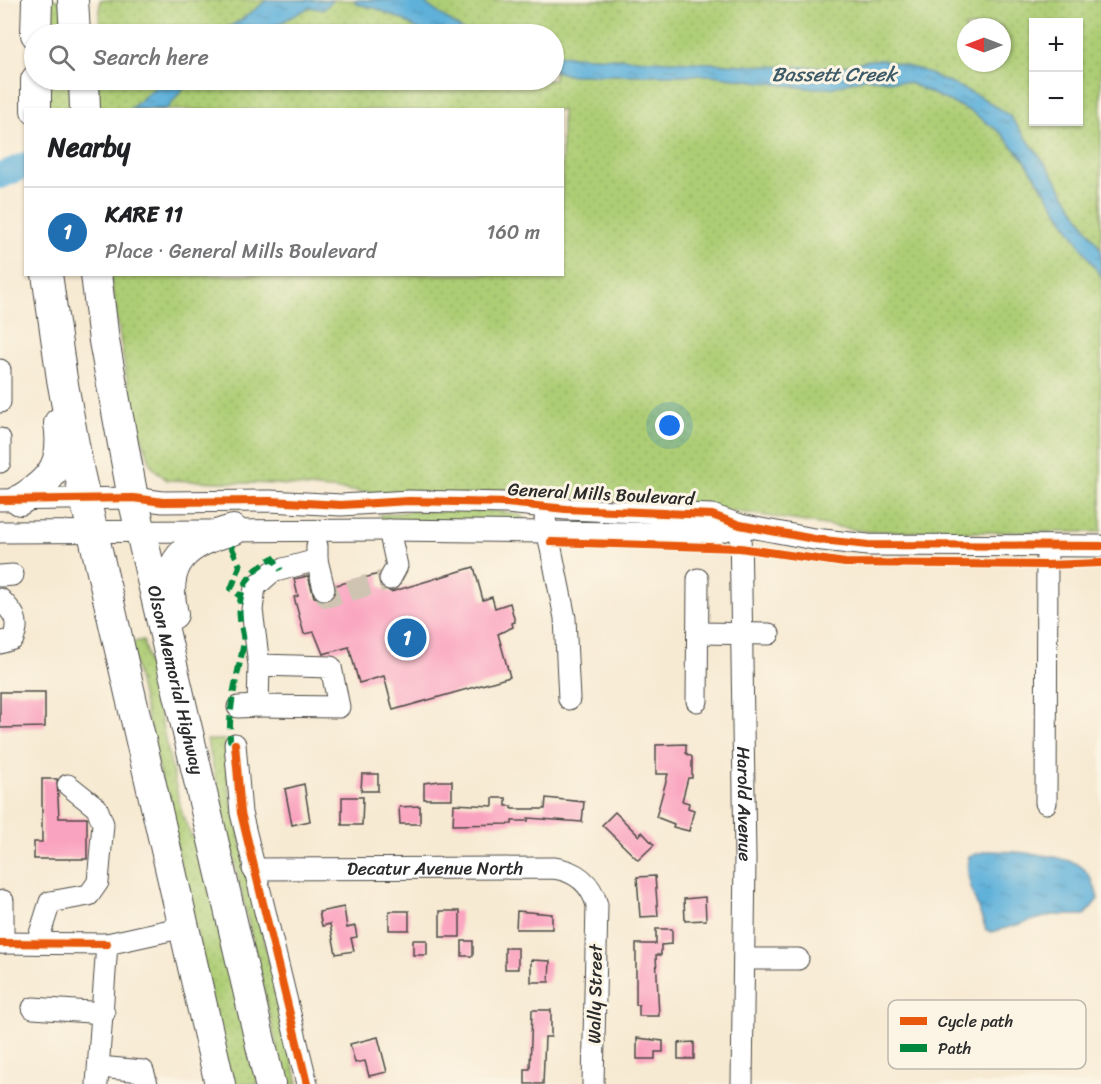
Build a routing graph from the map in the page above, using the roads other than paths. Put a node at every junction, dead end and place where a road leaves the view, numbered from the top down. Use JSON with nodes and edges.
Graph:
{"nodes":[{"id":1,"x":37,"y":0,"type":"edge"},
{"id":2,"x":73,"y":0,"type":"edge"},
{"id":3,"x":86,"y":0,"type":"edge"},
{"id":4,"x":36,"y":24,"type":"edge"},
{"id":5,"x":74,"y":24,"type":"edge"},
{"id":6,"x":85,"y":24,"type":"edge"},
{"id":7,"x":36,"y":90,"type":"edge"},
{"id":8,"x":84,"y":90,"type":"edge"},
{"id":9,"x":36,"y":108,"type":"edge"},
{"id":10,"x":85,"y":108,"type":"edge"},
{"id":11,"x":46,"y":276,"type":"edge"},
{"id":12,"x":46,"y":276,"type":"edge"},
{"id":13,"x":96,"y":276,"type":"edge"},
{"id":14,"x":0,"y":370,"type":"edge"},
{"id":15,"x":0,"y":400,"type":"edge"},
{"id":16,"x":0,"y":439,"type":"edge"},
{"id":17,"x":0,"y":462,"type":"edge"},
{"id":18,"x":133,"y":498,"type":"junction"},
{"id":19,"x":10,"y":500,"type":"edge"},
{"id":20,"x":86,"y":500,"type":"junction"},
{"id":21,"x":543,"y":507,"type":"junction"},
{"id":22,"x":740,"y":525,"type":"junction"},
{"id":23,"x":233,"y":530,"type":"junction"},
{"id":24,"x":316,"y":530,"type":"junction"},
{"id":25,"x":389,"y":530,"type":"junction"},
{"id":26,"x":142,"y":531,"type":"junction"},
{"id":27,"x":548,"y":531,"type":"junction"},
{"id":28,"x":0,"y":532,"type":"edge"},
{"id":29,"x":93,"y":532,"type":"junction"},
{"id":30,"x":1047,"y":546,"type":"junction"},
{"id":31,"x":1101,"y":546,"type":"edge"},
{"id":32,"x":316,"y":560,"type":"junction"},
{"id":33,"x":390,"y":579,"type":"dead end"},
{"id":34,"x":698,"y":579,"type":"dead end"},
{"id":35,"x":324,"y":589,"type":"dead end"},
{"id":36,"x":0,"y":598,"type":"edge"},
{"id":37,"x":698,"y":633,"type":"junction"},
{"id":38,"x":740,"y":634,"type":"junction"},
{"id":39,"x":769,"y":634,"type":"dead end"},
{"id":40,"x":0,"y":643,"type":"edge"},
{"id":41,"x":259,"y":665,"type":"junction"},
{"id":42,"x":569,"y":699,"type":"dead end"},
{"id":43,"x":697,"y":701,"type":"dead end"},
{"id":44,"x":235,"y":744,"type":"dead end"},
{"id":45,"x":198,"y":770,"type":"junction"},
{"id":46,"x":68,"y":785,"type":"dead end"},
{"id":47,"x":1046,"y":803,"type":"dead end"},
{"id":48,"x":253,"y":869,"type":"junction"},
{"id":49,"x":3,"y":901,"type":"dead end"},
{"id":50,"x":597,"y":905,"type":"joint"},
{"id":51,"x":184,"y":927,"type":"junction"},
{"id":52,"x":1,"y":943,"type":"edge"},
{"id":53,"x":37,"y":943,"type":"junction"},
{"id":54,"x":107,"y":944,"type":"junction"},
{"id":55,"x":744,"y":959,"type":"junction"},
{"id":56,"x":798,"y":959,"type":"dead end"},
{"id":57,"x":33,"y":1008,"type":"dead end"},
{"id":58,"x":104,"y":1013,"type":"junction"},
{"id":59,"x":98,"y":1076,"type":"edge"},
{"id":60,"x":147,"y":1084,"type":"edge"},
{"id":61,"x":220,"y":1084,"type":"edge"},
{"id":62,"x":270,"y":1084,"type":"edge"},
{"id":63,"x":307,"y":1084,"type":"edge"},
{"id":64,"x":593,"y":1084,"type":"edge"},
{"id":65,"x":742,"y":1084,"type":"edge"}],
"edges":[{"from":1,"to":4,"type":"highway"},
{"from":2,"to":5,"type":"highway"},
{"from":3,"to":6,"type":"highway"},
{"from":7,"to":9,"type":"highway"},
{"from":8,"to":10,"type":"highway"},
{"from":11,"to":20,"type":"highway"},
{"from":12,"to":19,"type":"highway"},
{"from":13,"to":18,"type":"highway","name":"Olson Memorial Highway"},
{"from":14,"to":15,"type":"street"},
{"from":16,"to":17,"type":"street"},
{"from":18,"to":20,"type":"street","name":"General Mills Boulevard"},
{"from":18,"to":21,"type":"street","name":"General Mills Boulevard"},
{"from":18,"to":26,"type":"highway","name":"Olson Memorial Highway"},
{"from":19,"to":20,"type":"street","name":"General Mills Boulevard"},
{"from":20,"to":29,"type":"highway"},
{"from":21,"to":22,"type":"street","name":"General Mills Boulevard"},
{"from":21,"to":27,"type":"street"},
{"from":22,"to":27,"type":"street","name":"General Mills Boulevard"},
{"from":22,"to":30,"type":"street","name":"General Mills Boulevard"},
{"from":22,"to":38,"type":"street","name":"Harold Avenue"},
{"from":23,"to":24,"type":"street","name":"General Mills Boulevard"},
{"from":23,"to":26,"type":"street","name":"General Mills Boulevard"},
{"from":23,"to":45,"type":"highway"},
{"from":24,"to":25,"type":"street","name":"General Mills Boulevard"},
{"from":24,"to":32,"type":"street"},
{"from":25,"to":27,"type":"street","name":"General Mills Boulevard"},
{"from":25,"to":33,"type":"street"},
{"from":26,"to":29,"type":"street","name":"General Mills Boulevard"},
{"from":26,"to":45,"type":"highway","name":"Olson Memorial Highway"},
{"from":27,"to":42,"type":"street"},
{"from":28,"to":29,"type":"street","name":"General Mills Boulevard"},
{"from":29,"to":51,"type":"highway"},
{"from":30,"to":31,"type":"street","name":"General Mills Boulevard"},
{"from":30,"to":47,"type":"street"},
{"from":32,"to":35,"type":"street"},
{"from":32,"to":41,"type":"street"},
{"from":34,"to":37,"type":"street"},
{"from":36,"to":40,"type":"street"},
{"from":37,"to":38,"type":"street"},
{"from":37,"to":43,"type":"street"},
{"from":38,"to":39,"type":"street"},
{"from":38,"to":55,"type":"street","name":"Harold Avenue"},
{"from":41,"to":41,"type":"street"},
{"from":44,"to":48,"type":"street"},
{"from":45,"to":62,"type":"highway","name":"Olson Memorial Highway"},
{"from":46,"to":53,"type":"street"},
{"from":48,"to":50,"type":"street","name":"Decatur Avenue North"},
{"from":48,"to":63,"type":"street"},
{"from":49,"to":52,"type":"street"},
{"from":50,"to":64,"type":"street","name":"Wally Street"},
{"from":51,"to":54,"type":"street"},
{"from":51,"to":61,"type":"highway"},
{"from":52,"to":53,"type":"street"},
{"from":53,"to":54,"type":"street"},
{"from":54,"to":58,"type":"street"},
{"from":55,"to":56,"type":"street"},
{"from":55,"to":65,"type":"street","name":"Harold Avenue"},
{"from":57,"to":58,"type":"street"},
{"from":58,"to":59,"type":"street"},
{"from":59,"to":60,"type":"street"}]}
